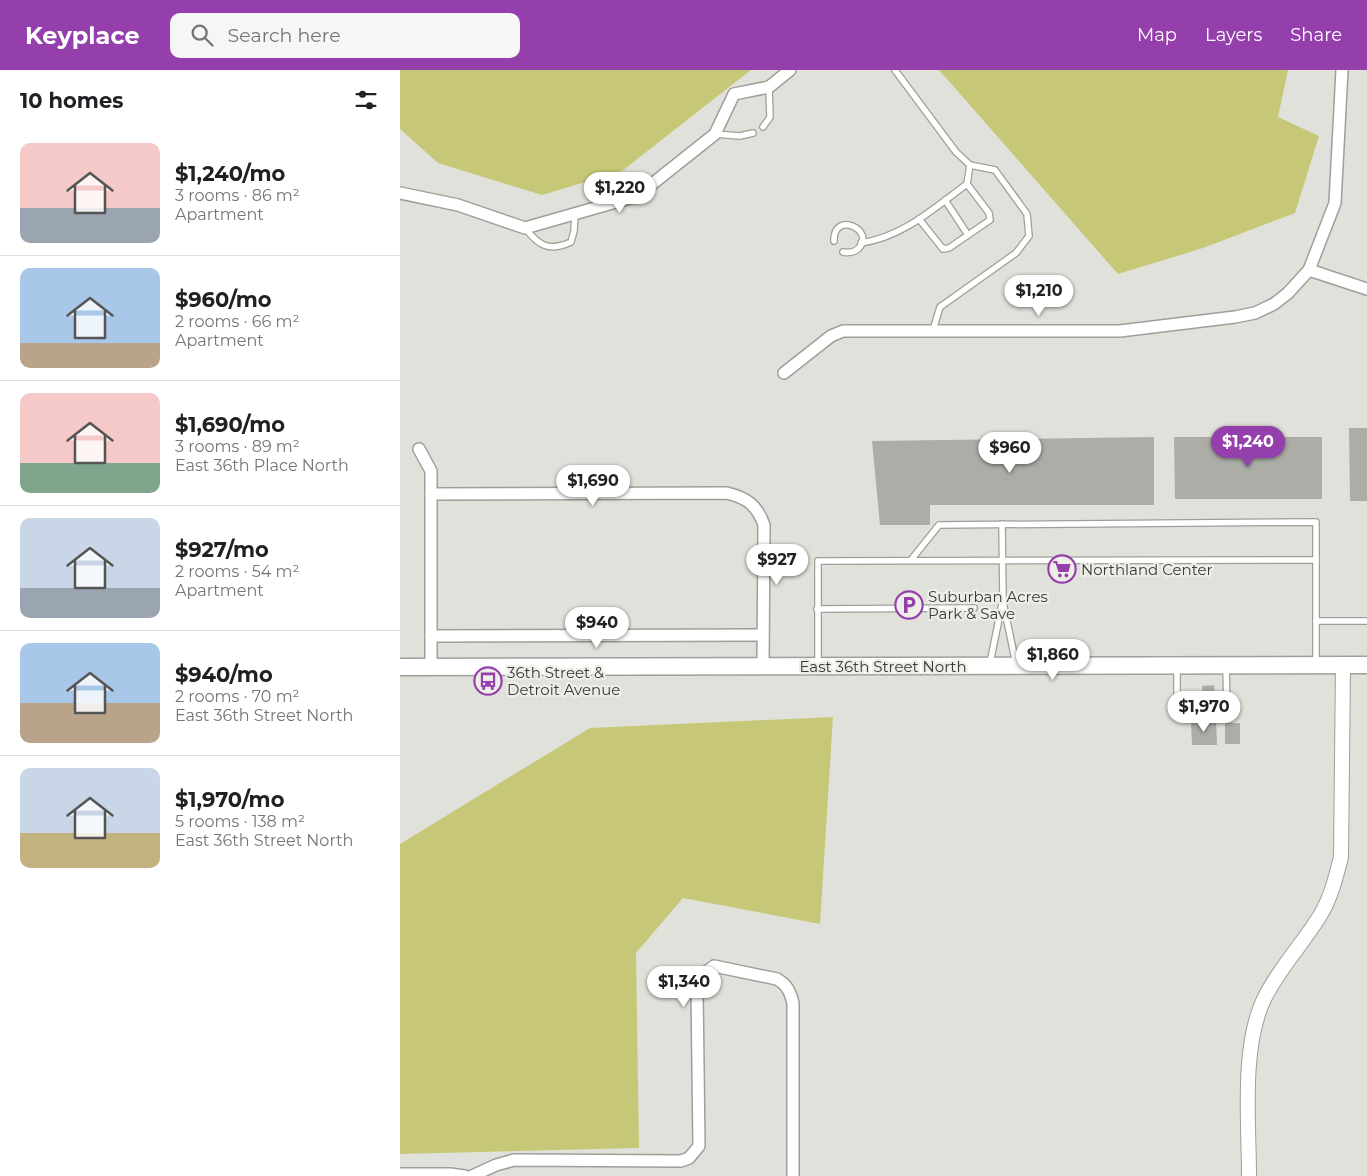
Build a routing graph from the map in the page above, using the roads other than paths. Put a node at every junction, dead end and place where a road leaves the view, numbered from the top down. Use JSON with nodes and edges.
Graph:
{"nodes":[{"id":1,"x":790,"y":70,"type":"edge"},
{"id":2,"x":895,"y":70,"type":"edge"},
{"id":3,"x":1342,"y":70,"type":"edge"},
{"id":4,"x":769,"y":87,"type":"junction"},
{"id":5,"x":763,"y":127,"type":"dead end"},
{"id":6,"x":754,"y":133,"type":"dead end"},
{"id":7,"x":715,"y":134,"type":"junction"},
{"id":8,"x":970,"y":165,"type":"junction"},
{"id":9,"x":967,"y":184,"type":"junction"},
{"id":10,"x":400,"y":193,"type":"edge"},
{"id":11,"x":945,"y":200,"type":"junction"},
{"id":12,"x":575,"y":214,"type":"junction"},
{"id":13,"x":919,"y":219,"type":"junction"},
{"id":14,"x":525,"y":228,"type":"junction"},
{"id":15,"x":968,"y":234,"type":"junction"},
{"id":16,"x":834,"y":241,"type":"dead end"},
{"id":17,"x":862,"y":243,"type":"junction"},
{"id":18,"x":843,"y":252,"type":"dead end"},
{"id":19,"x":1310,"y":270,"type":"junction"},
{"id":20,"x":1367,"y":290,"type":"edge"},
{"id":21,"x":933,"y":330,"type":"junction"},
{"id":22,"x":784,"y":373,"type":"dead end"},
{"id":23,"x":419,"y":449,"type":"dead end"},
{"id":24,"x":431,"y":494,"type":"junction"},
{"id":25,"x":1002,"y":524,"type":"junction"},
{"id":26,"x":911,"y":560,"type":"junction"},
{"id":27,"x":1316,"y":560,"type":"junction"},
{"id":28,"x":1002,"y":561,"type":"junction"},
{"id":29,"x":1003,"y":602,"type":"junction"},
{"id":30,"x":974,"y":608,"type":"dead end"},
{"id":31,"x":818,"y":609,"type":"junction"},
{"id":32,"x":1316,"y":621,"type":"junction"},
{"id":33,"x":1367,"y":621,"type":"edge"},
{"id":34,"x":763,"y":635,"type":"junction"},
{"id":35,"x":431,"y":636,"type":"junction"},
{"id":36,"x":764,"y":665,"type":"junction"},
{"id":37,"x":818,"y":665,"type":"junction"},
{"id":38,"x":1177,"y":665,"type":"junction"},
{"id":39,"x":1226,"y":665,"type":"junction"},
{"id":40,"x":1316,"y":665,"type":"junction"},
{"id":41,"x":1343,"y":665,"type":"junction"},
{"id":42,"x":1367,"y":665,"type":"edge"},
{"id":43,"x":430,"y":666,"type":"junction"},
{"id":44,"x":990,"y":666,"type":"junction"},
{"id":45,"x":1017,"y":666,"type":"junction"},
{"id":46,"x":400,"y":667,"type":"edge"},
{"id":47,"x":400,"y":1174,"type":"edge"},
{"id":48,"x":465,"y":1176,"type":"edge"},
{"id":49,"x":472,"y":1176,"type":"edge"},
{"id":50,"x":793,"y":1176,"type":"edge"},
{"id":51,"x":1250,"y":1176,"type":"edge"}],
"edges":[{"from":1,"to":4,"type":"street"},
{"from":2,"to":8,"type":"lane"},
{"from":3,"to":19,"type":"street"},
{"from":4,"to":5,"type":"lane"},
{"from":4,"to":7,"type":"street"},
{"from":6,"to":7,"type":"lane"},
{"from":7,"to":12,"type":"street"},
{"from":8,"to":9,"type":"lane"},
{"from":8,"to":21,"type":"lane"},
{"from":9,"to":11,"type":"lane"},
{"from":9,"to":15,"type":"lane"},
{"from":10,"to":14,"type":"street"},
{"from":11,"to":13,"type":"lane"},
{"from":11,"to":15,"type":"lane"},
{"from":12,"to":14,"type":"street"},
{"from":12,"to":14,"type":"lane"},
{"from":13,"to":15,"type":"lane"},
{"from":13,"to":17,"type":"lane"},
{"from":16,"to":17,"type":"lane"},
{"from":17,"to":18,"type":"lane"},
{"from":19,"to":20,"type":"street"},
{"from":19,"to":21,"type":"street"},
{"from":21,"to":22,"type":"street"},
{"from":23,"to":24,"type":"street"},
{"from":24,"to":34,"type":"street"},
{"from":24,"to":35,"type":"street"},
{"from":25,"to":26,"type":"lane"},
{"from":25,"to":27,"type":"lane"},
{"from":25,"to":28,"type":"lane"},
{"from":26,"to":28,"type":"lane"},
{"from":26,"to":31,"type":"lane"},
{"from":27,"to":28,"type":"lane"},
{"from":27,"to":32,"type":"lane"},
{"from":28,"to":29,"type":"lane"},
{"from":29,"to":44,"type":"lane"},
{"from":29,"to":45,"type":"lane"},
{"from":30,"to":31,"type":"lane"},
{"from":31,"to":37,"type":"lane"},
{"from":32,"to":33,"type":"lane"},
{"from":32,"to":40,"type":"lane"},
{"from":34,"to":35,"type":"street"},
{"from":34,"to":36,"type":"street"},
{"from":35,"to":43,"type":"street"},
{"from":36,"to":37,"type":"main road","name":"East 36th Street North"},
{"from":36,"to":43,"type":"main road","name":"East 36th Street North"},
{"from":37,"to":44,"type":"main road","name":"East 36th Street North"},
{"from":38,"to":39,"type":"main road","name":"East 36th Street North"},
{"from":38,"to":39,"type":"lane"},
{"from":38,"to":45,"type":"main road","name":"East 36th Street North"},
{"from":39,"to":40,"type":"main road","name":"East 36th Street North"},
{"from":40,"to":41,"type":"main road","name":"East 36th Street North"},
{"from":41,"to":42,"type":"main road","name":"East 36th Street North"},
{"from":41,"to":51,"type":"street"},
{"from":43,"to":46,"type":"main road","name":"East 36th Street North"},
{"from":44,"to":45,"type":"main road","name":"East 36th Street North"},
{"from":47,"to":48,"type":"street"},
{"from":49,"to":50,"type":"street"}]}
